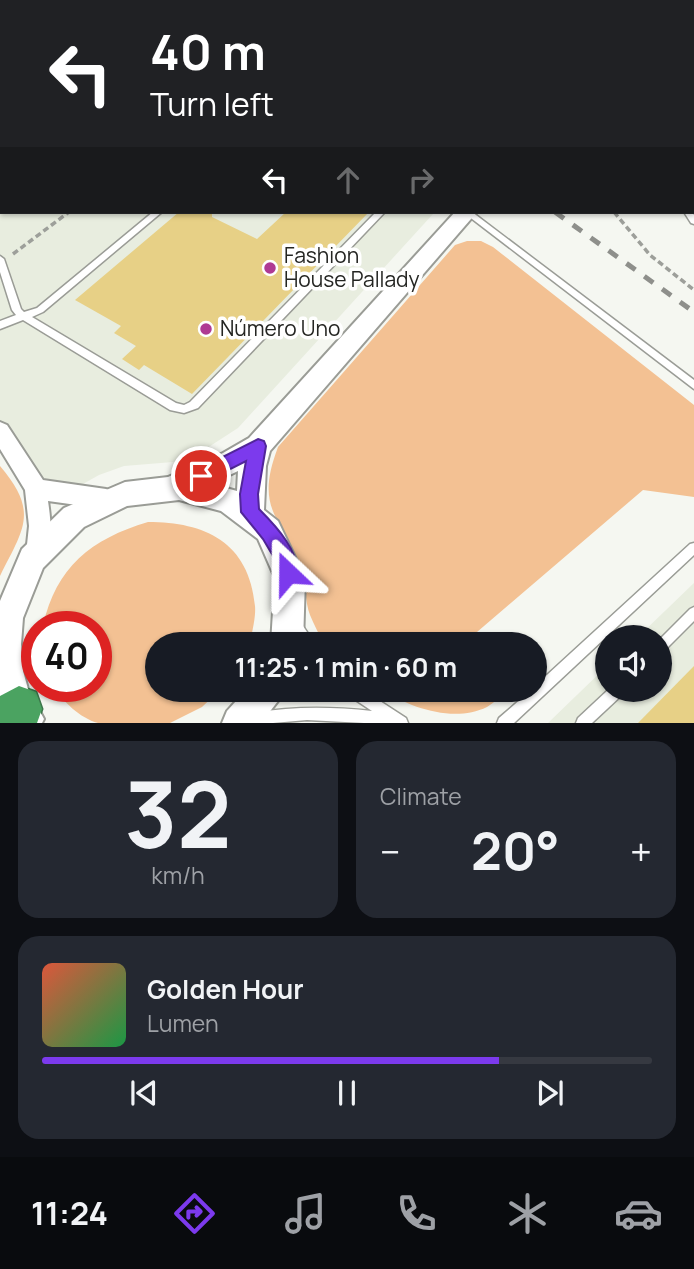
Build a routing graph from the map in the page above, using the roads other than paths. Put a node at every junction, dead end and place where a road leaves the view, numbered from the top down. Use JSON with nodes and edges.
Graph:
{"nodes":[{"id":1,"x":156,"y":214,"type":"edge"},
{"id":2,"x":465,"y":214,"type":"edge"},
{"id":3,"x":470,"y":214,"type":"edge"},
{"id":4,"x":378,"y":215,"type":"edge"},
{"id":5,"x":1,"y":261,"type":"edge"},
{"id":6,"x":26,"y":316,"type":"junction"},
{"id":7,"x":0,"y":325,"type":"edge"},
{"id":8,"x":694,"y":385,"type":"edge"},
{"id":9,"x":0,"y":431,"type":"edge"},
{"id":10,"x":258,"y":446,"type":"junction"},
{"id":11,"x":177,"y":486,"type":"junction"},
{"id":12,"x":36,"y":488,"type":"junction"},
{"id":13,"x":106,"y":499,"type":"junction"},
{"id":14,"x":250,"y":512,"type":"junction"},
{"id":15,"x":694,"y":548,"type":"edge"},
{"id":16,"x":37,"y":554,"type":"junction"},
{"id":17,"x":694,"y":613,"type":"edge"},
{"id":18,"x":296,"y":632,"type":"edge"},
{"id":19,"x":672,"y":635,"type":"edge"},
{"id":20,"x":257,"y":702,"type":"edge"},
{"id":21,"x":370,"y":702,"type":"edge"},
{"id":22,"x":605,"y":702,"type":"edge"},
{"id":23,"x":20,"y":718,"type":"edge"},
{"id":24,"x":397,"y":721,"type":"edge"},
{"id":25,"x":239,"y":723,"type":"edge"},
{"id":26,"x":504,"y":723,"type":"edge"},
{"id":27,"x":583,"y":723,"type":"edge"}],
"edges":[{"from":1,"to":6,"type":"lane"},
{"from":2,"to":10,"type":"street"},
{"from":3,"to":8,"type":"lane"},
{"from":4,"to":6,"type":"lane"},
{"from":5,"to":6,"type":"lane"},
{"from":6,"to":7,"type":"lane"},
{"from":9,"to":12,"type":"street"},
{"from":10,"to":11,"type":"street"},
{"from":10,"to":14,"type":"street"},
{"from":11,"to":13,"type":"street"},
{"from":11,"to":14,"type":"street"},
{"from":12,"to":13,"type":"street"},
{"from":12,"to":16,"type":"street"},
{"from":13,"to":16,"type":"street"},
{"from":14,"to":18,"type":"street"},
{"from":15,"to":26,"type":"lane"},
{"from":16,"to":23,"type":"street"},
{"from":17,"to":19,"type":"lane"},
{"from":20,"to":25,"type":"street"},
{"from":21,"to":24,"type":"lane"},
{"from":22,"to":27,"type":"lane"},
{"from":24,"to":25,"type":"lane"}]}
